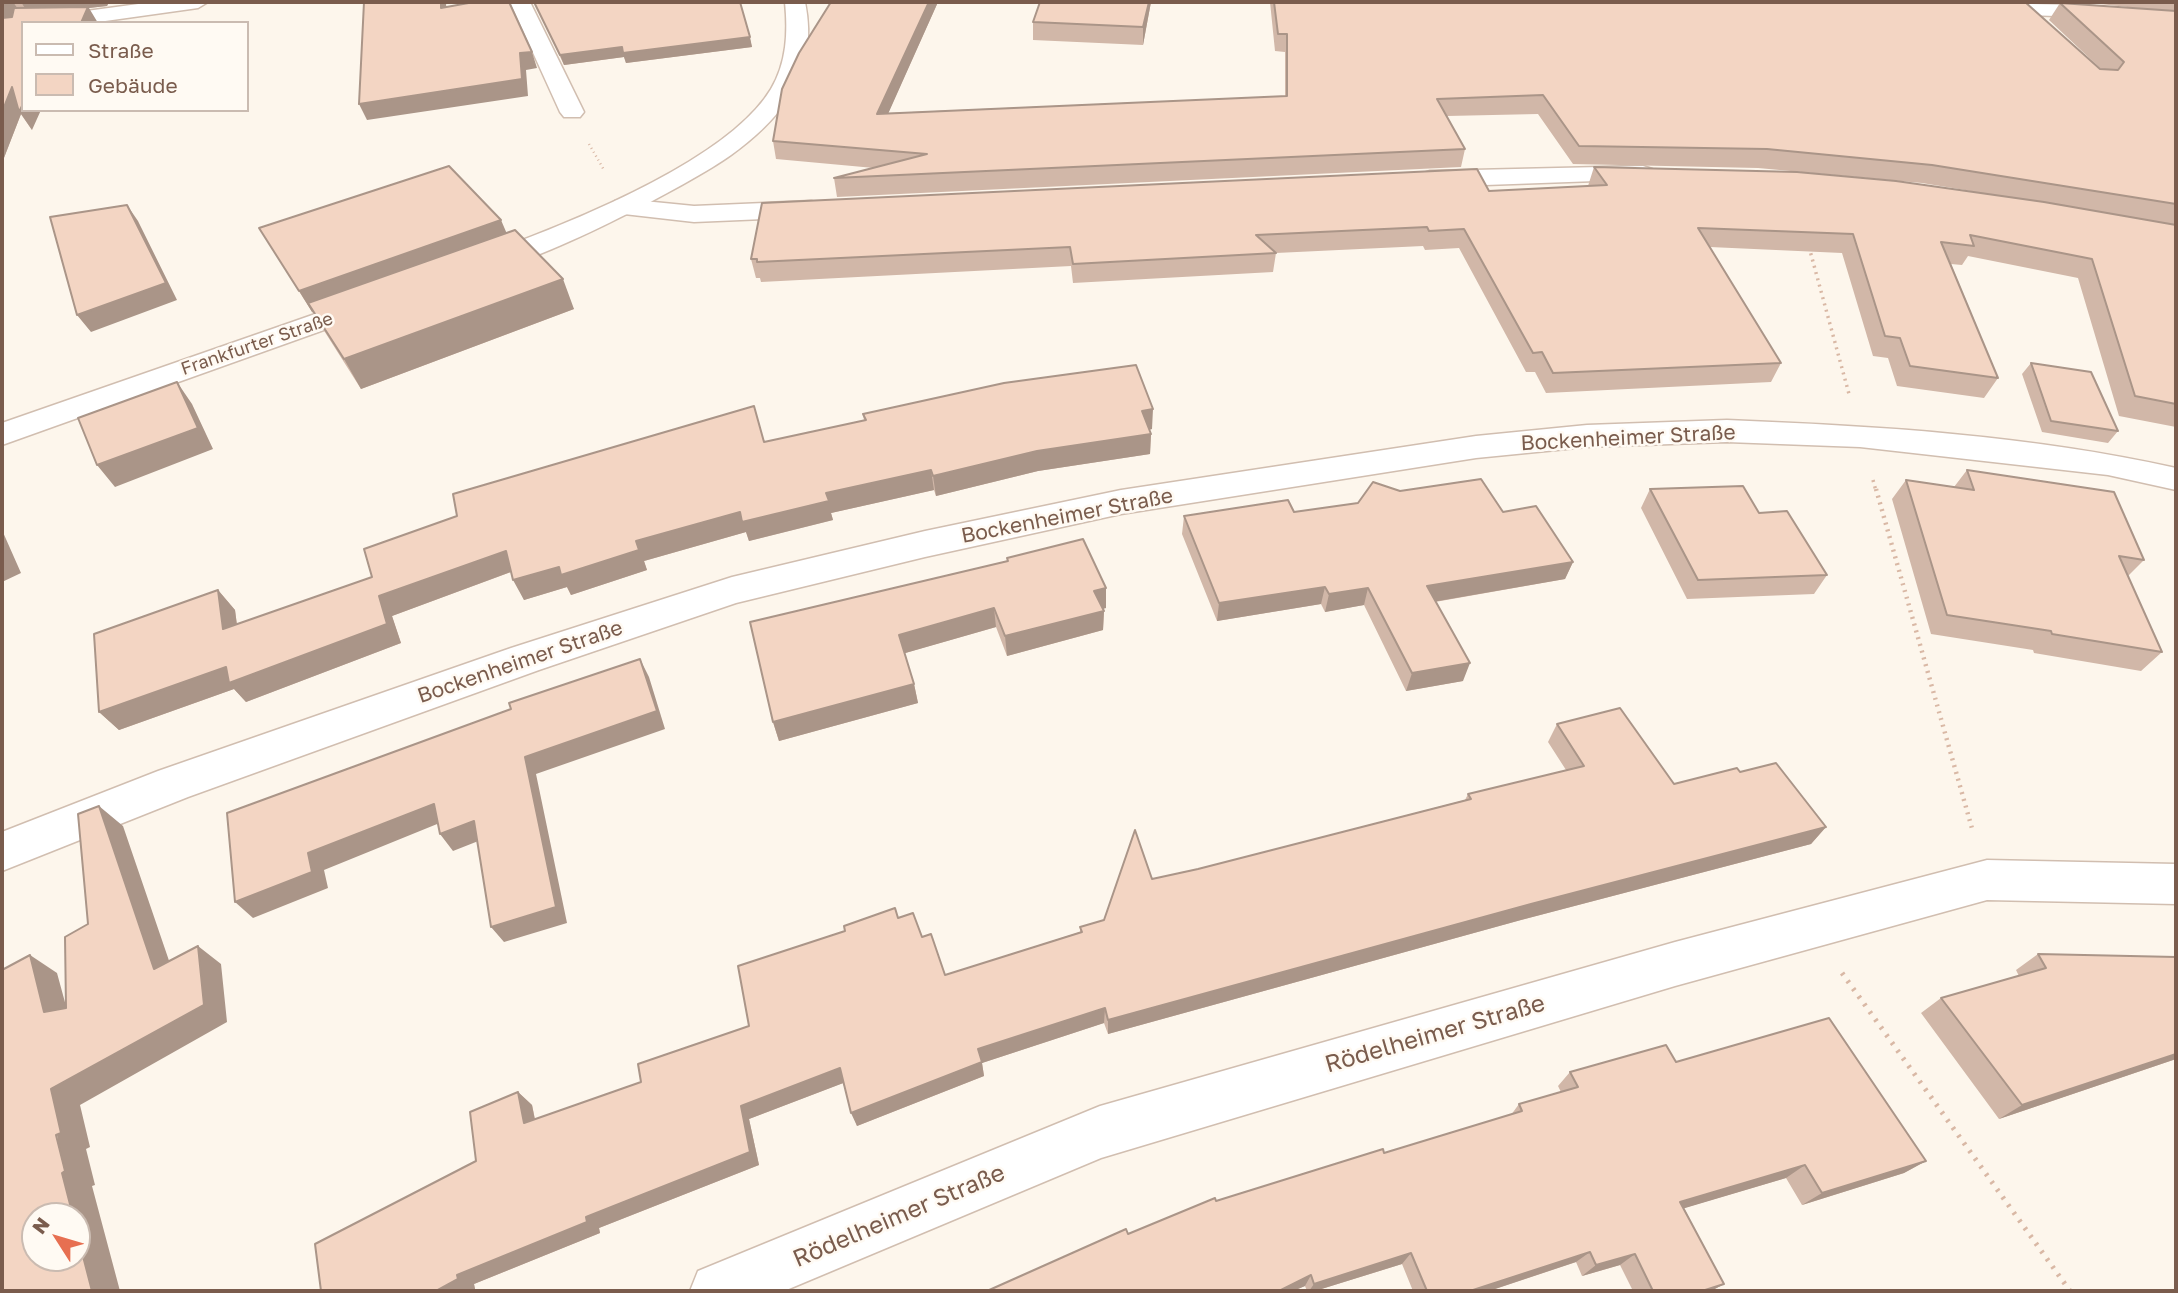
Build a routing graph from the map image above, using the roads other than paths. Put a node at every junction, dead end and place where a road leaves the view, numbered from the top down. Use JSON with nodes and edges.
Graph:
{"nodes":[{"id":1,"x":198,"y":2,"type":"edge"},
{"id":2,"x":520,"y":2,"type":"edge"},
{"id":3,"x":795,"y":2,"type":"edge"},
{"id":4,"x":1966,"y":9,"type":"edge"},
{"id":5,"x":2022,"y":10,"type":"junction"},
{"id":6,"x":2176,"y":20,"type":"edge"},
{"id":7,"x":58,"y":21,"type":"edge"},
{"id":8,"x":2051,"y":36,"type":"edge"},
{"id":9,"x":572,"y":113,"type":"road end"},
{"id":10,"x":1663,"y":174,"type":"edge"},
{"id":11,"x":1412,"y":180,"type":"edge"},
{"id":12,"x":624,"y":207,"type":"junction"},
{"id":13,"x":839,"y":208,"type":"edge"},
{"id":14,"x":457,"y":274,"type":"edge"},
{"id":15,"x":392,"y":296,"type":"edge"},
{"id":16,"x":2,"y":434,"type":"edge"},
{"id":17,"x":2176,"y":479,"type":"edge"},
{"id":18,"x":2,"y":852,"type":"edge"},
{"id":19,"x":2176,"y":884,"type":"edge"},
{"id":20,"x":718,"y":1291,"type":"edge"}],
"edges":[{"from":1,"to":7,"type":"street"},
{"from":2,"to":9,"type":"street"},
{"from":3,"to":12,"type":"street"},
{"from":4,"to":5,"type":"street"},
{"from":5,"to":6,"type":"street"},
{"from":5,"to":8,"type":"street"},
{"from":10,"to":11,"type":"street"},
{"from":12,"to":13,"type":"street"},
{"from":12,"to":14,"type":"street"},
{"from":15,"to":16,"type":"street","name":"Frankfurter Straße"},
{"from":17,"to":18,"type":"street","name":"Bockenheimer Straße"},
{"from":19,"to":20,"type":"street","name":"Rödelheimer Straße"}]}
